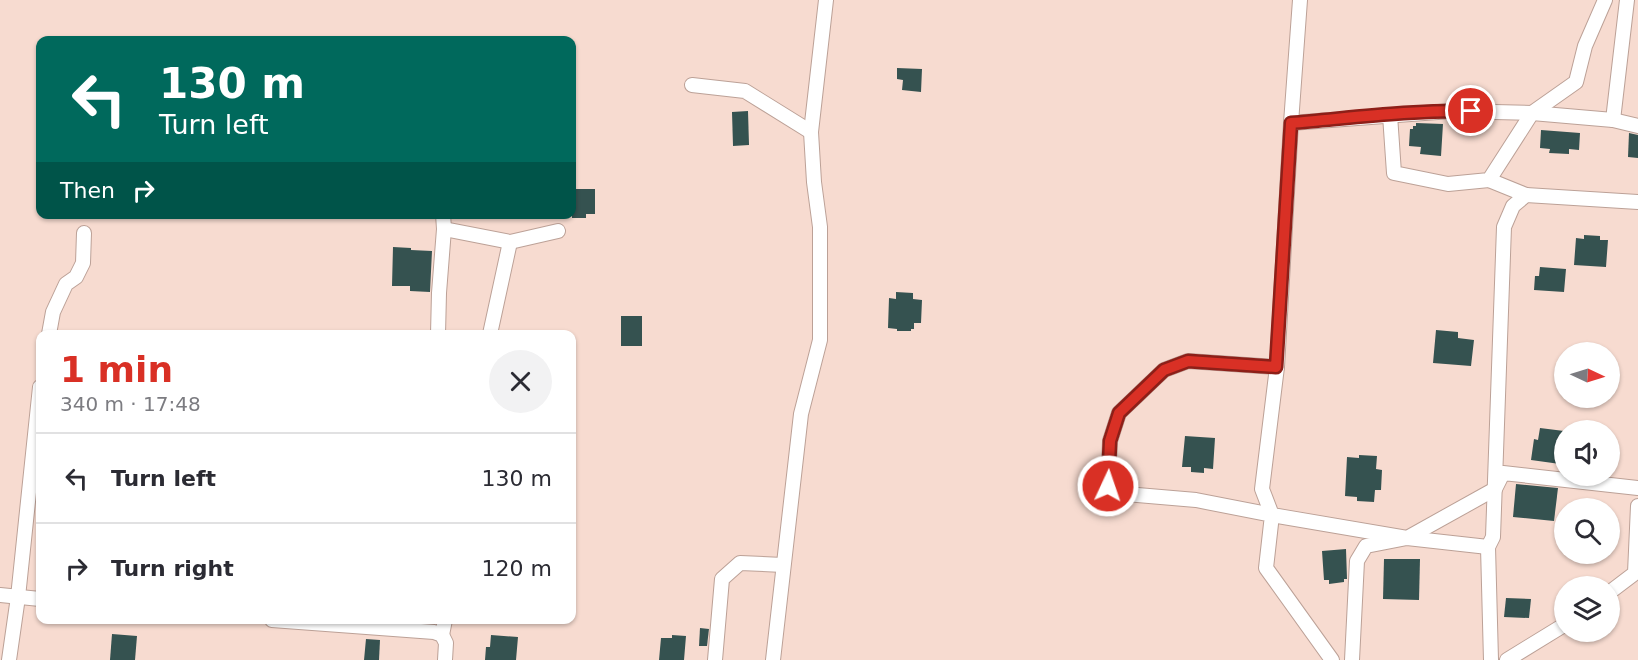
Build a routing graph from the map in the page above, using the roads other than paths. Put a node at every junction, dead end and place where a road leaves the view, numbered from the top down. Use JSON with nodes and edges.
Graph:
{"nodes":[{"id":1,"x":826,"y":0,"type":"edge"},
{"id":2,"x":1300,"y":0,"type":"edge"},
{"id":3,"x":1605,"y":0,"type":"edge"},
{"id":4,"x":1627,"y":0,"type":"edge"},
{"id":5,"x":692,"y":85,"type":"dead end"},
{"id":6,"x":1532,"y":113,"type":"junction"},
{"id":7,"x":1390,"y":115,"type":"junction"},
{"id":8,"x":1613,"y":120,"type":"junction"},
{"id":9,"x":1291,"y":123,"type":"junction"},
{"id":10,"x":1638,"y":126,"type":"edge"},
{"id":11,"x":811,"y":132,"type":"junction"},
{"id":12,"x":1489,"y":180,"type":"junction"},
{"id":13,"x":1526,"y":195,"type":"junction"},
{"id":14,"x":1638,"y":202,"type":"edge"},
{"id":15,"x":444,"y":219,"type":"edge"},
{"id":16,"x":444,"y":229,"type":"junction"},
{"id":17,"x":558,"y":231,"type":"dead end"},
{"id":18,"x":84,"y":233,"type":"dead end"},
{"id":19,"x":510,"y":242,"type":"junction"},
{"id":20,"x":50,"y":330,"type":"edge"},
{"id":21,"x":438,"y":330,"type":"edge"},
{"id":22,"x":491,"y":330,"type":"edge"},
{"id":23,"x":1276,"y":367,"type":"junction"},
{"id":24,"x":36,"y":425,"type":"edge"},
{"id":25,"x":1638,"y":488,"type":"edge"},
{"id":26,"x":1495,"y":489,"type":"junction"},
{"id":27,"x":1638,"y":506,"type":"edge"},
{"id":28,"x":1272,"y":515,"type":"junction"},
{"id":29,"x":1407,"y":538,"type":"junction"},
{"id":30,"x":1488,"y":547,"type":"junction"},
{"id":31,"x":783,"y":565,"type":"junction"},
{"id":32,"x":1620,"y":584,"type":"edge"},
{"id":33,"x":0,"y":595,"type":"edge"},
{"id":34,"x":18,"y":597,"type":"junction"},
{"id":35,"x":36,"y":599,"type":"edge"},
{"id":36,"x":326,"y":624,"type":"edge"},
{"id":37,"x":444,"y":624,"type":"edge"},
{"id":38,"x":1554,"y":631,"type":"edge"},
{"id":39,"x":442,"y":635,"type":"junction"},
{"id":40,"x":9,"y":660,"type":"edge"},
{"id":41,"x":445,"y":660,"type":"edge"},
{"id":42,"x":716,"y":660,"type":"edge"},
{"id":43,"x":773,"y":660,"type":"edge"},
{"id":44,"x":1332,"y":660,"type":"edge"},
{"id":45,"x":1353,"y":660,"type":"edge"},
{"id":46,"x":1491,"y":660,"type":"edge"},
{"id":47,"x":1507,"y":660,"type":"edge"}],
"edges":[{"from":1,"to":11,"type":"street"},
{"from":2,"to":9,"type":"street"},
{"from":3,"to":6,"type":"street"},
{"from":4,"to":8,"type":"street"},
{"from":5,"to":11,"type":"street"},
{"from":6,"to":7,"type":"street"},
{"from":6,"to":8,"type":"street"},
{"from":6,"to":12,"type":"street"},
{"from":7,"to":9,"type":"street"},
{"from":7,"to":12,"type":"street"},
{"from":8,"to":10,"type":"street"},
{"from":9,"to":23,"type":"street"},
{"from":11,"to":31,"type":"street"},
{"from":12,"to":13,"type":"street"},
{"from":13,"to":14,"type":"street"},
{"from":13,"to":26,"type":"street"},
{"from":15,"to":16,"type":"street"},
{"from":16,"to":19,"type":"street"},
{"from":16,"to":21,"type":"street"},
{"from":17,"to":19,"type":"street"},
{"from":18,"to":20,"type":"street"},
{"from":19,"to":22,"type":"street"},
{"from":23,"to":28,"type":"street"},
{"from":23,"to":28,"type":"street"},
{"from":24,"to":34,"type":"street"},
{"from":25,"to":26,"type":"street"},
{"from":26,"to":29,"type":"street"},
{"from":26,"to":30,"type":"street"},
{"from":27,"to":32,"type":"street"},
{"from":28,"to":29,"type":"street"},
{"from":28,"to":44,"type":"street"},
{"from":29,"to":30,"type":"street"},
{"from":29,"to":45,"type":"street"},
{"from":30,"to":46,"type":"street"},
{"from":31,"to":42,"type":"street"},
{"from":31,"to":43,"type":"street"},
{"from":33,"to":34,"type":"street"},
{"from":34,"to":35,"type":"street"},
{"from":34,"to":40,"type":"street"},
{"from":36,"to":39,"type":"street"},
{"from":37,"to":39,"type":"street"},
{"from":38,"to":47,"type":"street"},
{"from":39,"to":41,"type":"street"}]}
